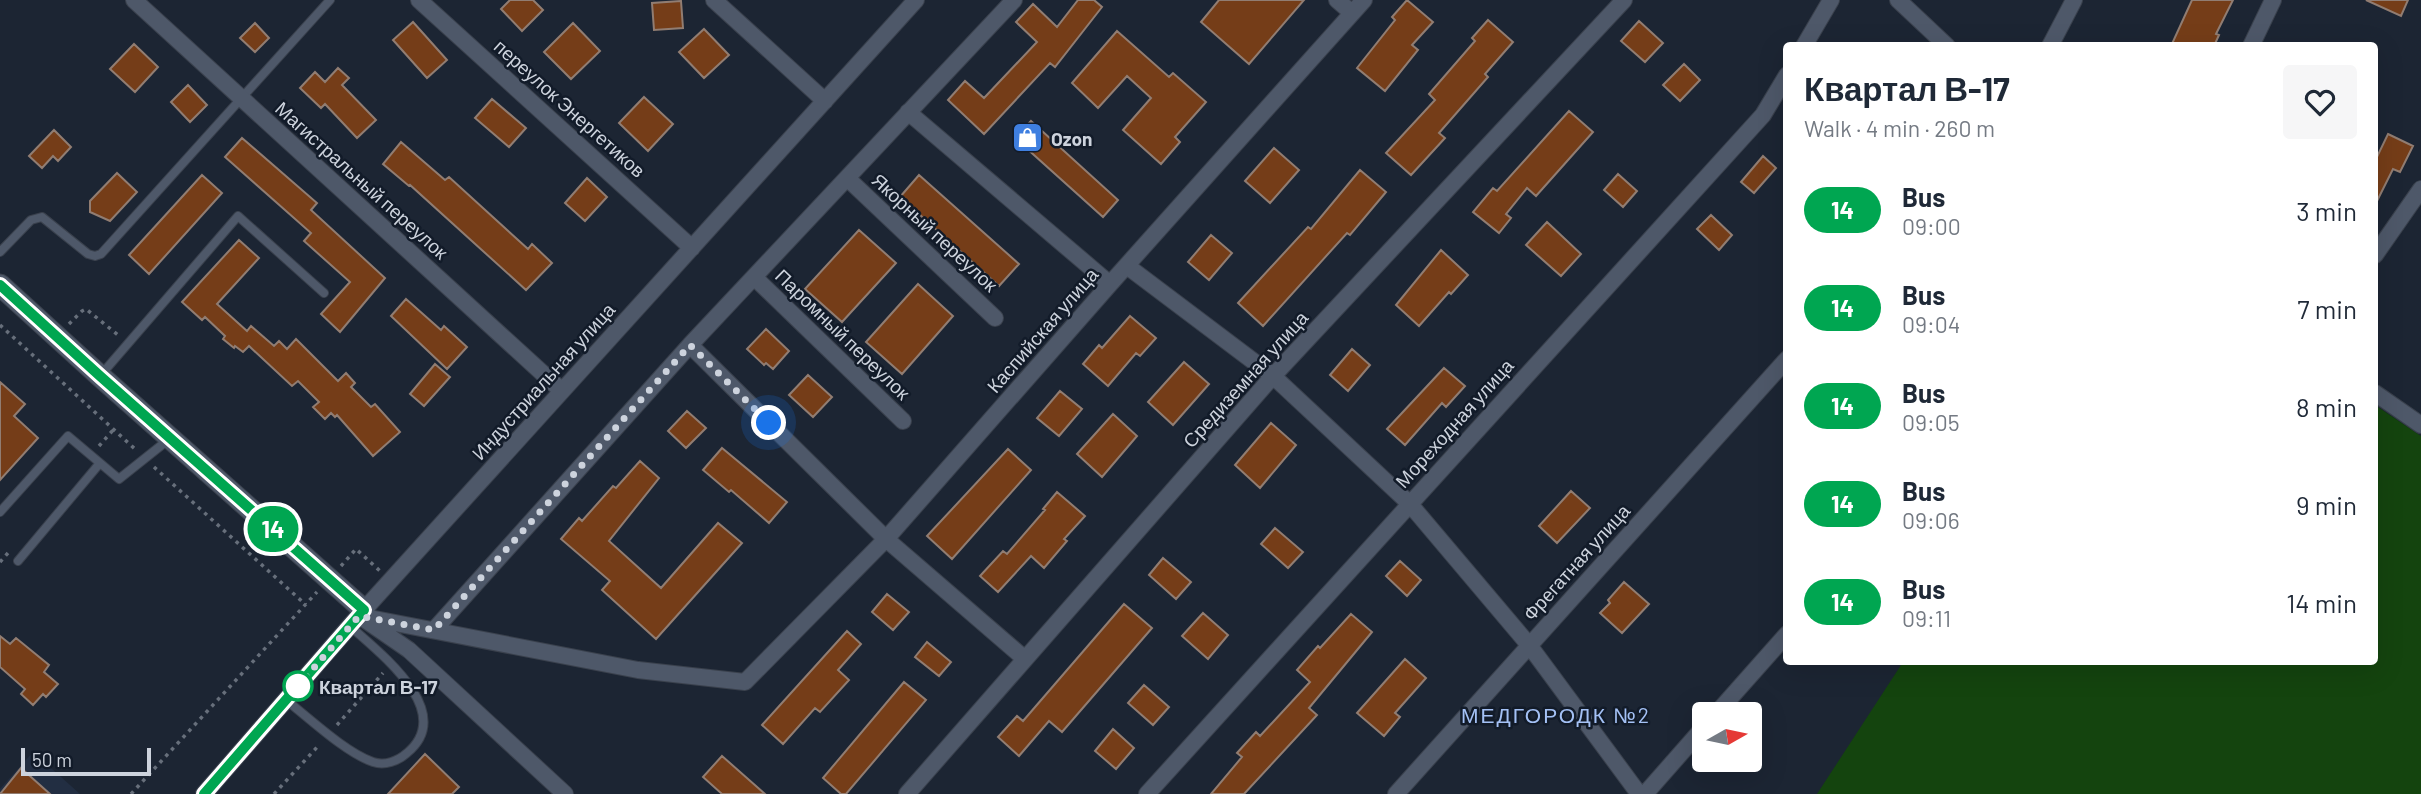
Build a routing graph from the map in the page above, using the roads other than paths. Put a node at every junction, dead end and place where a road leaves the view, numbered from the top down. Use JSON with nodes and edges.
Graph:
{"nodes":[{"id":1,"x":134,"y":0,"type":"edge"},
{"id":2,"x":330,"y":0,"type":"edge"},
{"id":3,"x":419,"y":0,"type":"edge"},
{"id":4,"x":714,"y":0,"type":"edge"},
{"id":5,"x":916,"y":0,"type":"edge"},
{"id":6,"x":1014,"y":0,"type":"edge"},
{"id":7,"x":1337,"y":0,"type":"edge"},
{"id":8,"x":1364,"y":0,"type":"edge"},
{"id":9,"x":1624,"y":0,"type":"edge"},
{"id":10,"x":1831,"y":0,"type":"edge"},
{"id":11,"x":1898,"y":0,"type":"edge"},
{"id":12,"x":2074,"y":0,"type":"edge"},
{"id":13,"x":2273,"y":0,"type":"edge"},
{"id":14,"x":1352,"y":13,"type":"junction"},
{"id":15,"x":1806,"y":42,"type":"edge"},
{"id":16,"x":1943,"y":42,"type":"edge"},
{"id":17,"x":2052,"y":42,"type":"edge"},
{"id":18,"x":2253,"y":42,"type":"edge"},
{"id":19,"x":1783,"y":82,"type":"edge"},
{"id":20,"x":242,"y":98,"type":"junction"},
{"id":21,"x":825,"y":101,"type":"junction"},
{"id":22,"x":908,"y":112,"type":"junction"},
{"id":23,"x":847,"y":178,"type":"junction"},
{"id":24,"x":2421,"y":189,"type":"edge"},
{"id":25,"x":692,"y":248,"type":"junction"},
{"id":26,"x":2378,"y":251,"type":"edge"},
{"id":27,"x":0,"y":252,"type":"edge"},
{"id":28,"x":1127,"y":267,"type":"junction"},
{"id":29,"x":754,"y":277,"type":"junction"},
{"id":30,"x":1110,"y":284,"type":"junction"},
{"id":31,"x":0,"y":285,"type":"edge"},
{"id":32,"x":0,"y":292,"type":"edge"},
{"id":33,"x":324,"y":293,"type":"dead end"},
{"id":34,"x":995,"y":318,"type":"dead end"},
{"id":35,"x":690,"y":345,"type":"junction"},
{"id":36,"x":1783,"y":363,"type":"edge"},
{"id":37,"x":1273,"y":376,"type":"junction"},
{"id":38,"x":98,"y":379,"type":"junction"},
{"id":39,"x":562,"y":391,"type":"junction"},
{"id":40,"x":2378,"y":395,"type":"edge"},
{"id":41,"x":903,"y":421,"type":"dead end"},
{"id":42,"x":2421,"y":425,"type":"edge"},
{"id":43,"x":168,"y":440,"type":"junction"},
{"id":44,"x":100,"y":463,"type":"junction"},
{"id":45,"x":1409,"y":503,"type":"junction"},
{"id":46,"x":0,"y":512,"type":"edge"},
{"id":47,"x":886,"y":539,"type":"junction"},
{"id":48,"x":18,"y":561,"type":"dead end"},
{"id":49,"x":358,"y":617,"type":"junction"},
{"id":50,"x":434,"y":630,"type":"junction"},
{"id":51,"x":1783,"y":639,"type":"edge"},
{"id":52,"x":1529,"y":645,"type":"junction"},
{"id":53,"x":1025,"y":659,"type":"junction"},
{"id":54,"x":286,"y":700,"type":"junction"},
{"id":55,"x":1727,"y":702,"type":"edge"},
{"id":56,"x":1692,"y":741,"type":"edge"},
{"id":57,"x":210,"y":792,"type":"edge"},
{"id":58,"x":565,"y":794,"type":"edge"},
{"id":59,"x":906,"y":794,"type":"edge"},
{"id":60,"x":1147,"y":794,"type":"edge"},
{"id":61,"x":1396,"y":794,"type":"edge"},
{"id":62,"x":1639,"y":794,"type":"edge"},
{"id":63,"x":1645,"y":794,"type":"edge"}],
"edges":[{"from":1,"to":20,"type":"street","name":"Магистральный переулок"},
{"from":2,"to":20,"type":"lane"},
{"from":3,"to":25,"type":"street","name":"переулок Энергетиков"},
{"from":4,"to":21,"type":"street"},
{"from":5,"to":21,"type":"street","name":"Индустриальная улица"},
{"from":6,"to":22,"type":"street"},
{"from":7,"to":14,"type":"street"},
{"from":8,"to":14,"type":"street","name":"Каспийская улица"},
{"from":9,"to":37,"type":"street","name":"Средиземная улица"},
{"from":10,"to":15,"type":"street"},
{"from":11,"to":16,"type":"street"},
{"from":12,"to":17,"type":"street"},
{"from":13,"to":18,"type":"street"},
{"from":14,"to":28,"type":"street","name":"Каспийская улица"},
{"from":19,"to":45,"type":"street","name":"Мореходная улица"},
{"from":20,"to":27,"type":"lane"},
{"from":20,"to":39,"type":"street","name":"Магистральный переулок"},
{"from":21,"to":25,"type":"street","name":"Индустриальная улица"},
{"from":22,"to":23,"type":"street"},
{"from":22,"to":30,"type":"street"},
{"from":23,"to":29,"type":"street"},
{"from":23,"to":34,"type":"street","name":"Якорный переулок"},
{"from":24,"to":26,"type":"street"},
{"from":25,"to":39,"type":"street","name":"Индустриальная улица"},
{"from":28,"to":30,"type":"street","name":"Каспийская улица"},
{"from":28,"to":37,"type":"street"},
{"from":29,"to":35,"type":"street"},
{"from":29,"to":41,"type":"street","name":"Паромный переулок"},
{"from":30,"to":47,"type":"street","name":"Каспийская улица"},
{"from":31,"to":38,"type":"street"},
{"from":32,"to":38,"type":"street"},
{"from":33,"to":38,"type":"lane"},
{"from":35,"to":47,"type":"street"},
{"from":35,"to":50,"type":"street"},
{"from":36,"to":52,"type":"street","name":"Фрегатная улица"},
{"from":37,"to":45,"type":"street"},
{"from":37,"to":53,"type":"street","name":"Средиземная улица"},
{"from":38,"to":43,"type":"street"},
{"from":39,"to":49,"type":"street","name":"Индустриальная улица"},
{"from":40,"to":42,"type":"street"},
{"from":43,"to":44,"type":"lane"},
{"from":43,"to":49,"type":"street"},
{"from":44,"to":46,"type":"lane"},
{"from":44,"to":48,"type":"lane"},
{"from":45,"to":52,"type":"street"},
{"from":45,"to":60,"type":"street","name":"Мореходная улица"},
{"from":47,"to":50,"type":"street","name":"Каспийская улица"},
{"from":47,"to":53,"type":"street"},
{"from":49,"to":50,"type":"street"},
{"from":49,"to":54,"type":"street","name":"Индустриальная улица"},
{"from":49,"to":54,"type":"lane"},
{"from":49,"to":58,"type":"street"},
{"from":51,"to":55,"type":"street"},
{"from":52,"to":61,"type":"street","name":"Фрегатная улица"},
{"from":52,"to":62,"type":"street"},
{"from":53,"to":59,"type":"street","name":"Средиземная улица"},
{"from":54,"to":57,"type":"street","name":"Индустриальная улица"},
{"from":56,"to":63,"type":"street"}]}
